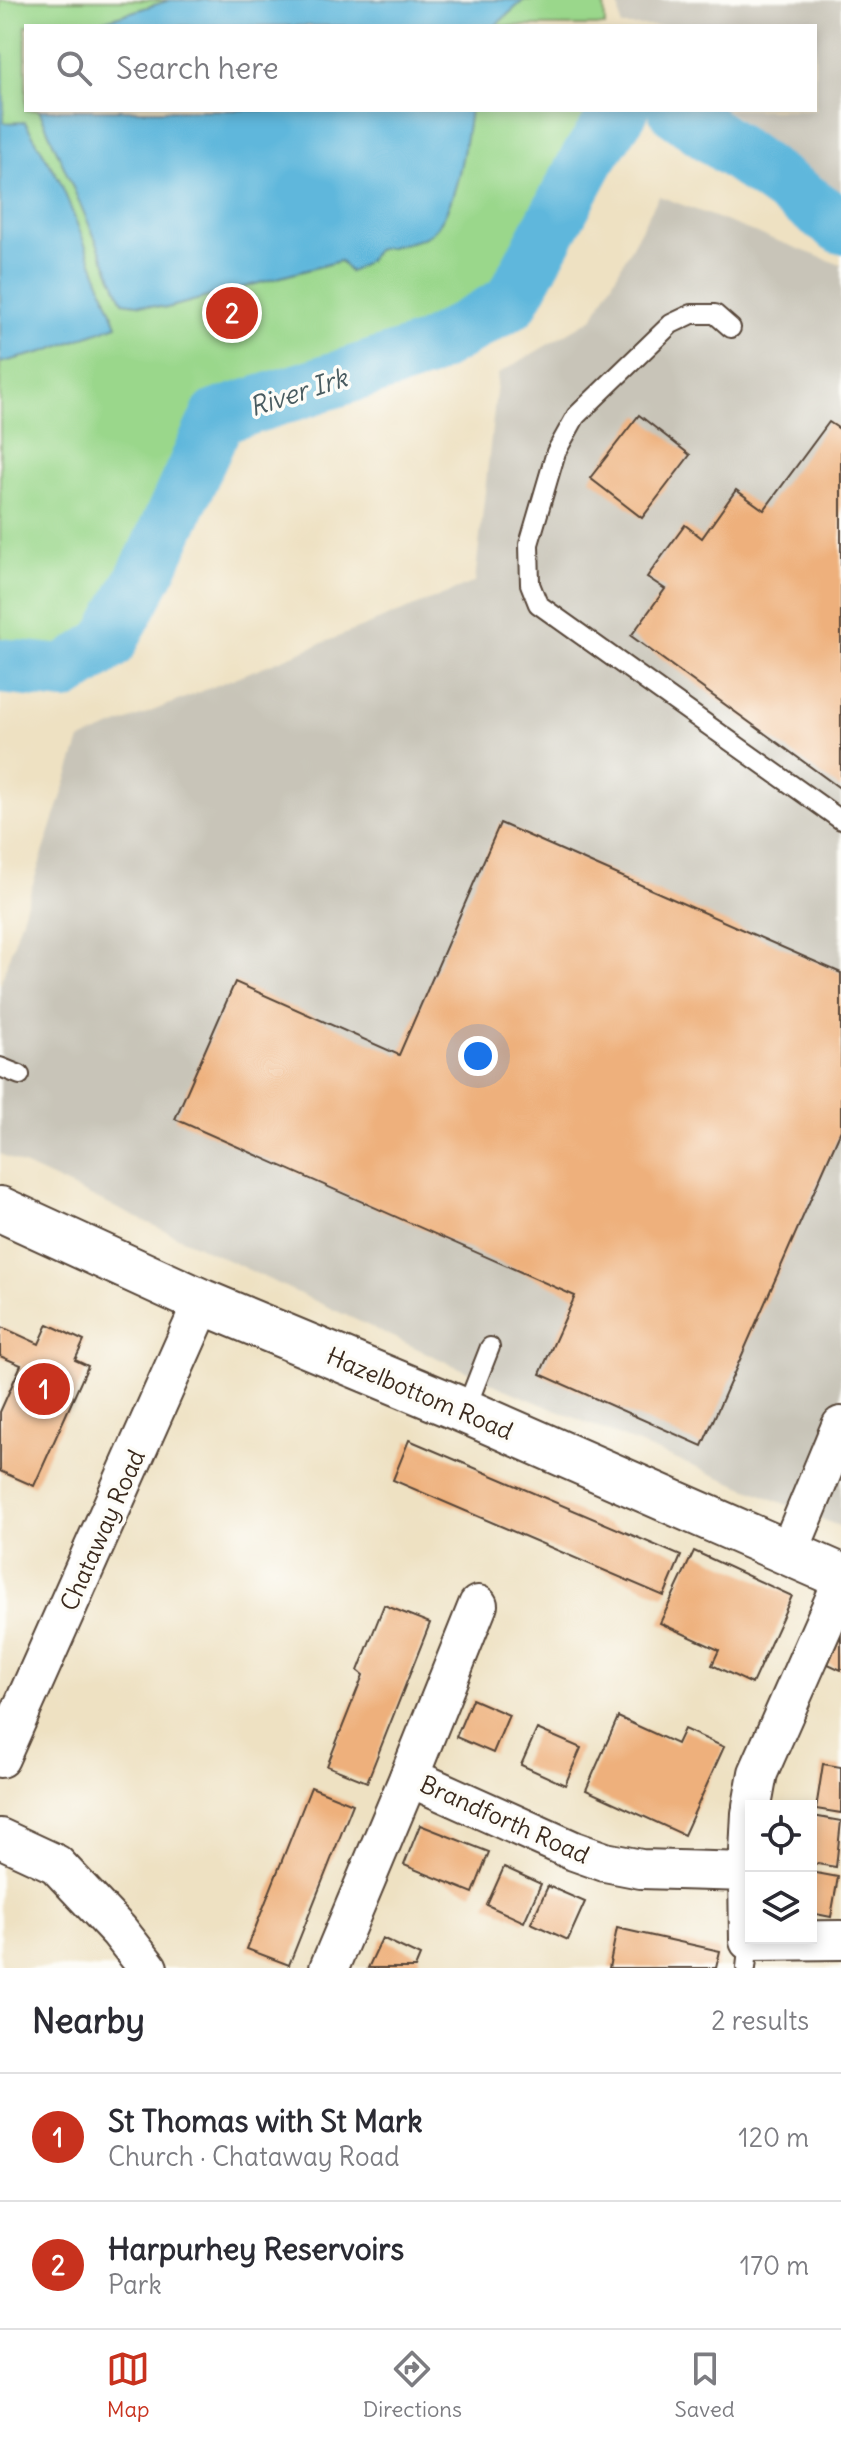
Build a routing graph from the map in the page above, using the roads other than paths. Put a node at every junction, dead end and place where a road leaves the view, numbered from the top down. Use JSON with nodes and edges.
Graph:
{"nodes":[{"id":1,"x":731,"y":328,"type":"dead end"},
{"id":2,"x":841,"y":820,"type":"edge"},
{"id":3,"x":0,"y":1067,"type":"edge"},
{"id":4,"x":20,"y":1075,"type":"dead end"},
{"id":5,"x":0,"y":1209,"type":"edge"},
{"id":6,"x":203,"y":1302,"type":"junction"},
{"id":7,"x":490,"y":1347,"type":"dead end"},
{"id":8,"x":465,"y":1411,"type":"junction"},
{"id":9,"x":841,"y":1426,"type":"edge"},
{"id":10,"x":788,"y":1554,"type":"junction"},
{"id":11,"x":841,"y":1576,"type":"edge"},
{"id":12,"x":841,"y":1585,"type":"edge"},
{"id":13,"x":478,"y":1605,"type":"dead end"},
{"id":14,"x":0,"y":1758,"type":"edge"},
{"id":15,"x":409,"y":1777,"type":"junction"},
{"id":16,"x":753,"y":1800,"type":"edge"},
{"id":17,"x":0,"y":1838,"type":"edge"},
{"id":18,"x":745,"y":1872,"type":"edge"},
{"id":19,"x":841,"y":1940,"type":"edge"},
{"id":20,"x":747,"y":1955,"type":"edge"},
{"id":21,"x":148,"y":1968,"type":"edge"},
{"id":22,"x":329,"y":1968,"type":"edge"}],
"edges":[{"from":1,"to":2,"type":"lane"},
{"from":3,"to":4,"type":"lane"},
{"from":5,"to":6,"type":"street","name":"Hazelbottom Road"},
{"from":6,"to":8,"type":"street","name":"Hazelbottom Road"},
{"from":6,"to":14,"type":"street","name":"Chataway Road"},
{"from":7,"to":8,"type":"lane"},
{"from":8,"to":10,"type":"street","name":"Hazelbottom Road"},
{"from":9,"to":10,"type":"street"},
{"from":10,"to":11,"type":"street","name":"Hazelbottom Road"},
{"from":12,"to":16,"type":"street"},
{"from":13,"to":15,"type":"street"},
{"from":15,"to":18,"type":"street","name":"Brandforth Road"},
{"from":15,"to":22,"type":"street","name":"Brandforth Road"},
{"from":17,"to":21,"type":"street"},
{"from":19,"to":20,"type":"street"}]}
